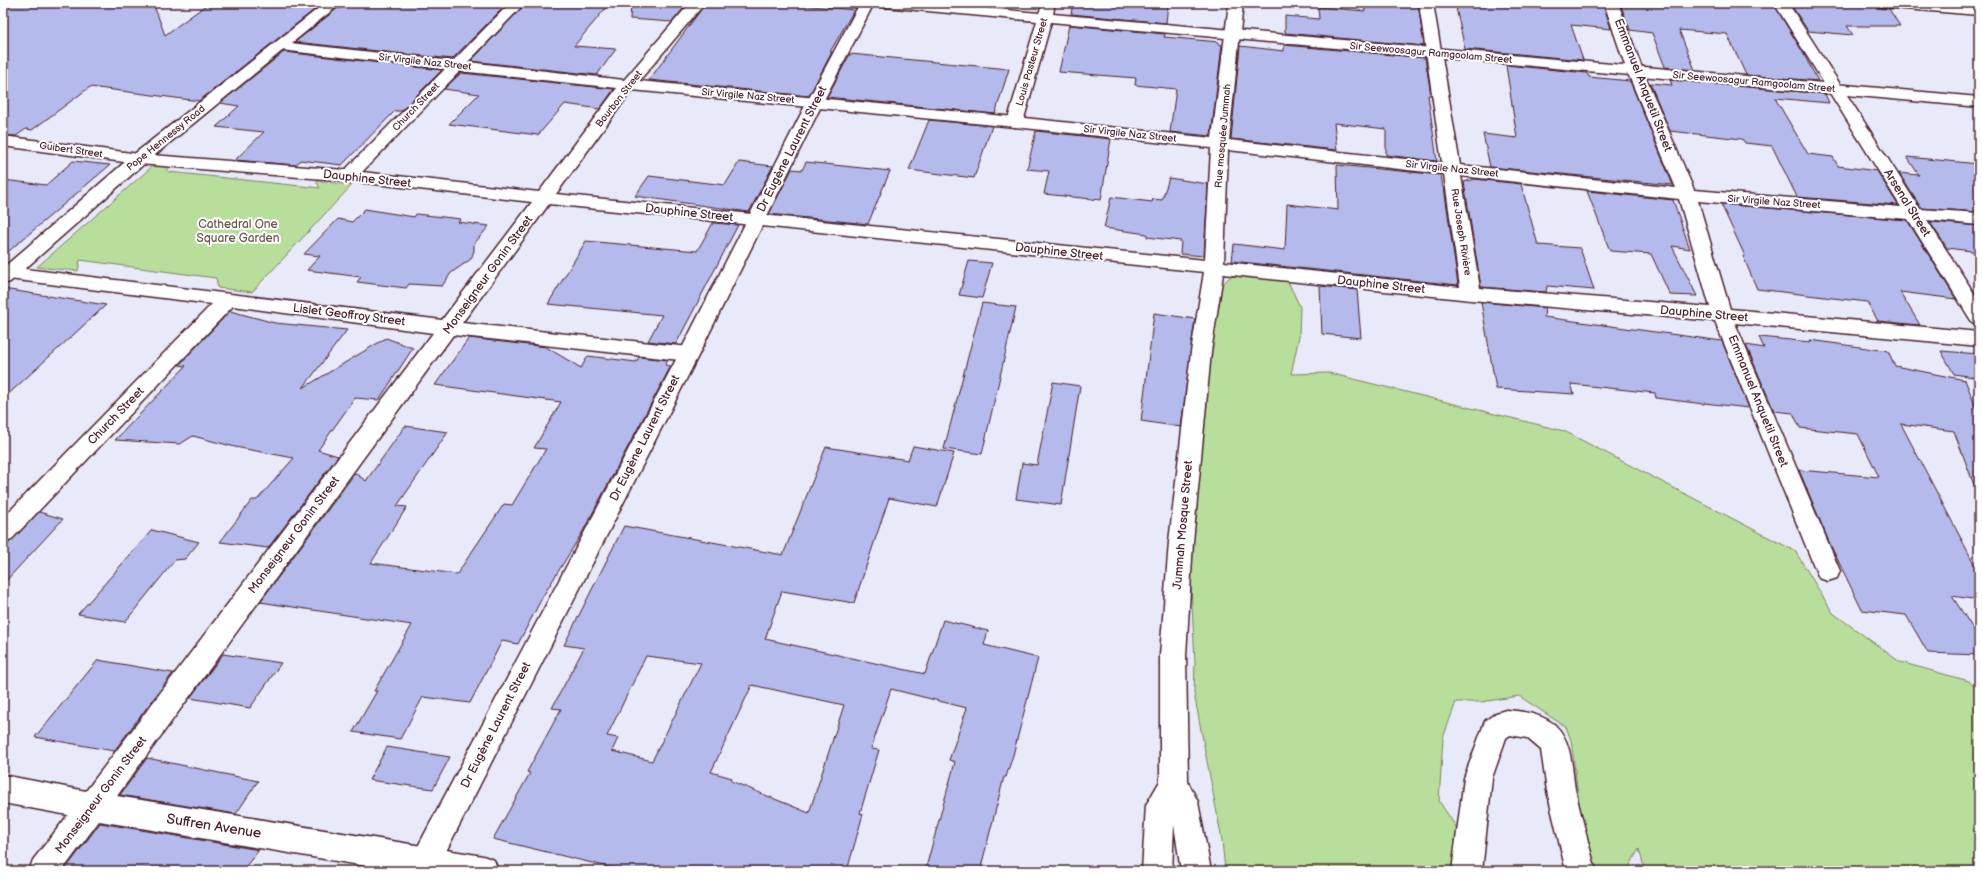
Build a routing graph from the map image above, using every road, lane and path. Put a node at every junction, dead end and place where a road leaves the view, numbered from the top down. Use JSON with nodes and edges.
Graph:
{"nodes":[{"id":1,"x":334,"y":3,"type":"edge"},
{"id":2,"x":518,"y":3,"type":"edge"},
{"id":3,"x":698,"y":3,"type":"edge"},
{"id":4,"x":867,"y":3,"type":"edge"},
{"id":5,"x":884,"y":3,"type":"edge"},
{"id":6,"x":1236,"y":3,"type":"edge"},
{"id":7,"x":1426,"y":3,"type":"edge"},
{"id":8,"x":1611,"y":3,"type":"edge"},
{"id":9,"x":1781,"y":3,"type":"edge"},
{"id":10,"x":1880,"y":3,"type":"edge"},
{"id":11,"x":1048,"y":10,"type":"edge"},
{"id":12,"x":1979,"y":11,"type":"edge"},
{"id":13,"x":1233,"y":35,"type":"junction"},
{"id":14,"x":281,"y":46,"type":"junction"},
{"id":15,"x":1435,"y":53,"type":"junction"},
{"id":16,"x":457,"y":65,"type":"junction"},
{"id":17,"x":1635,"y":71,"type":"junction"},
{"id":18,"x":628,"y":85,"type":"junction"},
{"id":19,"x":1834,"y":89,"type":"junction"},
{"id":20,"x":815,"y":102,"type":"junction"},
{"id":21,"x":1979,"y":102,"type":"edge"},
{"id":22,"x":1015,"y":122,"type":"junction"},
{"id":23,"x":3,"y":141,"type":"edge"},
{"id":24,"x":1220,"y":145,"type":"junction"},
{"id":25,"x":139,"y":159,"type":"junction"},
{"id":26,"x":1451,"y":169,"type":"junction"},
{"id":27,"x":349,"y":176,"type":"junction"},
{"id":28,"x":1687,"y":195,"type":"junction"},
{"id":29,"x":544,"y":198,"type":"junction"},
{"id":30,"x":1914,"y":213,"type":"junction"},
{"id":31,"x":1979,"y":219,"type":"edge"},
{"id":32,"x":755,"y":220,"type":"junction"},
{"id":33,"x":1214,"y":268,"type":"junction"},
{"id":34,"x":6,"y":276,"type":"edge"},
{"id":35,"x":1471,"y":294,"type":"junction"},
{"id":36,"x":228,"y":299,"type":"junction"},
{"id":37,"x":1722,"y":315,"type":"junction"},
{"id":38,"x":1979,"y":317,"type":"edge"},
{"id":39,"x":449,"y":328,"type":"junction"},
{"id":40,"x":1979,"y":339,"type":"edge"},
{"id":41,"x":689,"y":354,"type":"junction"},
{"id":42,"x":3,"y":533,"type":"edge"},
{"id":43,"x":1828,"y":571,"type":"dead end"},
{"id":44,"x":1174,"y":784,"type":"junction"},
{"id":45,"x":3,"y":789,"type":"edge"},
{"id":46,"x":92,"y":806,"type":"junction"},
{"id":47,"x":423,"y":866,"type":"edge"},
{"id":48,"x":44,"y":871,"type":"edge"},
{"id":49,"x":483,"y":871,"type":"edge"},
{"id":50,"x":1157,"y":871,"type":"edge"},
{"id":51,"x":1196,"y":871,"type":"edge"},
{"id":52,"x":1467,"y":871,"type":"edge"},
{"id":53,"x":1581,"y":871,"type":"edge"}],
"edges":[{"from":1,"to":14,"type":"street","name":"Pope Hennessy Road"},
{"from":2,"to":16,"type":"street","name":"Church Street"},
{"from":3,"to":18,"type":"street","name":"Bourbon Street"},
{"from":4,"to":20,"type":"street","name":"Dr Eugène Laurent Street"},
{"from":5,"to":11,"type":"street","name":"Sir Seewoosagur Ramgoolam Street"},
{"from":6,"to":13,"type":"street","name":"Rue mosquée Jummah"},
{"from":7,"to":15,"type":"street","name":"Rue Joseph Rivière"},
{"from":8,"to":17,"type":"street","name":"Emmanuel Anquetil Street"},
{"from":9,"to":19,"type":"street","name":"Arsenal Street"},
{"from":10,"to":12,"type":"street"},
{"from":11,"to":13,"type":"street","name":"Sir Seewoosagur Ramgoolam Street"},
{"from":11,"to":22,"type":"street","name":"Louis Pasteur Street"},
{"from":13,"to":15,"type":"street","name":"Sir Seewoosagur Ramgoolam Street"},
{"from":13,"to":24,"type":"street","name":"Rue mosquée Jummah"},
{"from":14,"to":16,"type":"street","name":"Sir Virgile Naz Street"},
{"from":14,"to":25,"type":"street","name":"Pope Hennessy Road"},
{"from":15,"to":17,"type":"street","name":"Sir Seewoosagur Ramgoolam Street"},
{"from":15,"to":26,"type":"street","name":"Rue Joseph Rivière"},
{"from":16,"to":18,"type":"street","name":"Sir Virgile Naz Street"},
{"from":16,"to":27,"type":"street","name":"Church Street"},
{"from":17,"to":19,"type":"street","name":"Sir Seewoosagur Ramgoolam Street"},
{"from":17,"to":28,"type":"street","name":"Emmanuel Anquetil Street"},
{"from":18,"to":20,"type":"street","name":"Sir Virgile Naz Street"},
{"from":18,"to":29,"type":"street","name":"Bourbon Street"},
{"from":19,"to":21,"type":"street","name":"Sir Seewoosagur Ramgoolam Street"},
{"from":19,"to":30,"type":"street","name":"Arsenal Street"},
{"from":20,"to":22,"type":"street","name":"Sir Virgile Naz Street"},
{"from":20,"to":32,"type":"street","name":"Dr Eugène Laurent Street"},
{"from":22,"to":24,"type":"street","name":"Sir Virgile Naz Street"},
{"from":23,"to":25,"type":"street","name":"Guibert Street"},
{"from":24,"to":26,"type":"street","name":"Sir Virgile Naz Street"},
{"from":24,"to":33,"type":"street","name":"Rue mosquée Jummah"},
{"from":25,"to":27,"type":"street","name":"Dauphine Street"},
{"from":25,"to":34,"type":"street","name":"Pope Hennessy Road"},
{"from":26,"to":28,"type":"street","name":"Sir Virgile Naz Street"},
{"from":26,"to":35,"type":"street","name":"Rue Joseph Rivière"},
{"from":27,"to":29,"type":"street","name":"Dauphine Street"},
{"from":28,"to":30,"type":"street","name":"Sir Virgile Naz Street"},
{"from":28,"to":37,"type":"street","name":"Emmanuel Anquetil Street"},
{"from":29,"to":32,"type":"street","name":"Dauphine Street"},
{"from":29,"to":39,"type":"street","name":"Monseigneur Gonin Street"},
{"from":30,"to":31,"type":"street","name":"Sir Virgile Naz Street"},
{"from":30,"to":38,"type":"street","name":"Arsenal Street"},
{"from":32,"to":33,"type":"street","name":"Dauphine Street"},
{"from":32,"to":41,"type":"street","name":"Dr Eugène Laurent Street"},
{"from":33,"to":35,"type":"street","name":"Dauphine Street"},
{"from":33,"to":44,"type":"street","name":"Jummah Mosque Street"},
{"from":34,"to":36,"type":"street","name":"Lislet Geoffroy Street"},
{"from":35,"to":37,"type":"street","name":"Dauphine Street"},
{"from":36,"to":39,"type":"street","name":"Lislet Geoffroy Street"},
{"from":36,"to":42,"type":"street","name":"Church Street"},
{"from":37,"to":40,"type":"street","name":"Dauphine Street"},
{"from":37,"to":43,"type":"street","name":"Emmanuel Anquetil Street"},
{"from":39,"to":41,"type":"street","name":"Lislet Geoffroy Street"},
{"from":39,"to":46,"type":"street","name":"Monseigneur Gonin Street"},
{"from":41,"to":47,"type":"street","name":"Dr Eugène Laurent Street"},
{"from":44,"to":50,"type":"street"},
{"from":44,"to":51,"type":"street"},
{"from":45,"to":46,"type":"street","name":"Suffren Avenue"},
{"from":46,"to":47,"type":"street","name":"Suffren Avenue"},
{"from":46,"to":48,"type":"street","name":"Monseigneur Gonin Street"},
{"from":47,"to":49,"type":"street","name":"Suffren Avenue"},
{"from":52,"to":53,"type":"street"}]}
